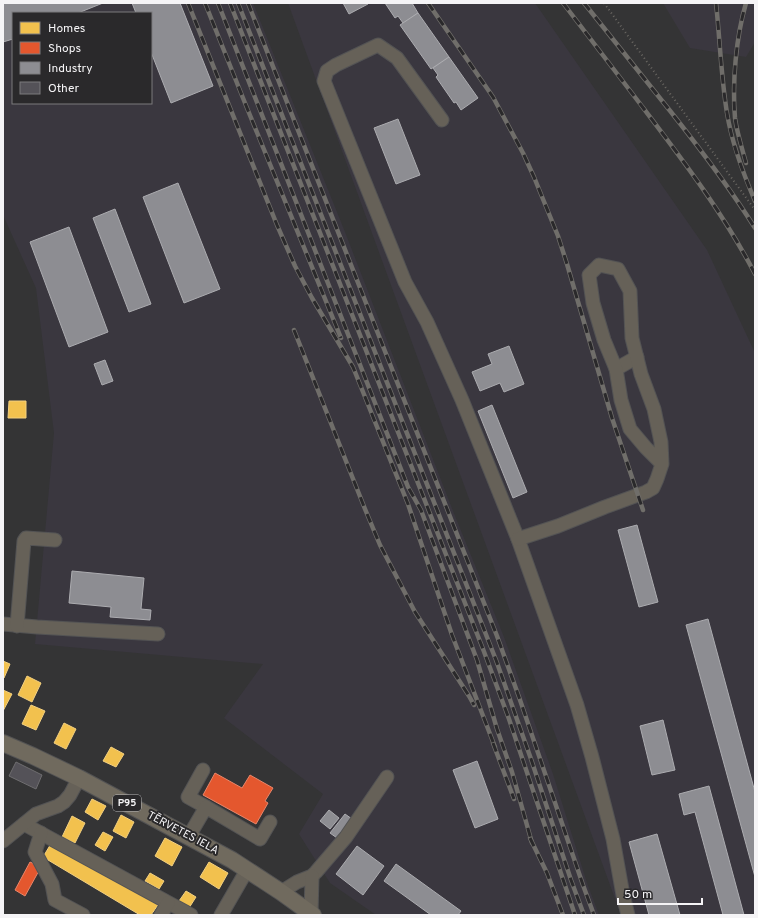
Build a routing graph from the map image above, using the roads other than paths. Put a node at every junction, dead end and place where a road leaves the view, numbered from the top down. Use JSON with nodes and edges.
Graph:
{"nodes":[{"id":1,"x":442,"y":120,"type":"dead end"},
{"id":2,"x":637,"y":357,"type":"junction"},
{"id":3,"x":616,"y":369,"type":"junction"},
{"id":4,"x":662,"y":464,"type":"junction"},
{"id":5,"x":518,"y":539,"type":"junction"},
{"id":6,"x":55,"y":540,"type":"dead end"},
{"id":7,"x":3,"y":624,"type":"edge"},
{"id":8,"x":17,"y":626,"type":"junction"},
{"id":9,"x":158,"y":634,"type":"dead end"},
{"id":10,"x":3,"y":743,"type":"edge"},
{"id":11,"x":204,"y":770,"type":"dead end"},
{"id":12,"x":387,"y":777,"type":"dead end"},
{"id":13,"x":79,"y":778,"type":"junction"},
{"id":14,"x":206,"y":807,"type":"junction"},
{"id":15,"x":270,"y":822,"type":"dead end"},
{"id":16,"x":24,"y":824,"type":"junction"},
{"id":17,"x":41,"y":833,"type":"junction"},
{"id":18,"x":189,"y":836,"type":"junction"},
{"id":19,"x":3,"y":841,"type":"edge"},
{"id":20,"x":247,"y":870,"type":"junction"},
{"id":21,"x":312,"y":876,"type":"junction"},
{"id":22,"x":281,"y":892,"type":"junction"},
{"id":23,"x":168,"y":903,"type":"junction"},
{"id":24,"x":312,"y":914,"type":"edge"},
{"id":25,"x":83,"y":915,"type":"edge"},
{"id":26,"x":162,"y":915,"type":"edge"},
{"id":27,"x":191,"y":915,"type":"edge"},
{"id":28,"x":221,"y":915,"type":"edge"},
{"id":29,"x":628,"y":915,"type":"edge"}],
"edges":[{"from":1,"to":5,"type":"street"},
{"from":2,"to":3,"type":"street"},
{"from":2,"to":3,"type":"street"},
{"from":2,"to":4,"type":"street"},
{"from":3,"to":4,"type":"street"},
{"from":4,"to":5,"type":"street"},
{"from":5,"to":29,"type":"street"},
{"from":6,"to":8,"type":"street"},
{"from":7,"to":8,"type":"street"},
{"from":8,"to":9,"type":"street"},
{"from":10,"to":13,"type":"main road","name":"TĒRVETES IELA","number":"P95"},
{"from":11,"to":14,"type":"street"},
{"from":12,"to":21,"type":"street"},
{"from":13,"to":16,"type":"street"},
{"from":13,"to":18,"type":"main road","name":"TĒRVETES IELA","number":"P95"},
{"from":14,"to":15,"type":"street"},
{"from":14,"to":18,"type":"street"},
{"from":16,"to":17,"type":"street"},
{"from":16,"to":19,"type":"street"},
{"from":17,"to":23,"type":"street"},
{"from":17,"to":25,"type":"street"},
{"from":18,"to":20,"type":"main road","name":"TĒRVETES IELA","number":"P95"},
{"from":20,"to":22,"type":"main road","name":"TĒRVETES IELA","number":"P95"},
{"from":20,"to":28,"type":"street"},
{"from":21,"to":22,"type":"street"},
{"from":21,"to":24,"type":"street"},
{"from":22,"to":24,"type":"main road","name":"TĒRVETES IELA","number":"P95"},
{"from":23,"to":26,"type":"street"},
{"from":23,"to":27,"type":"street"}]}
